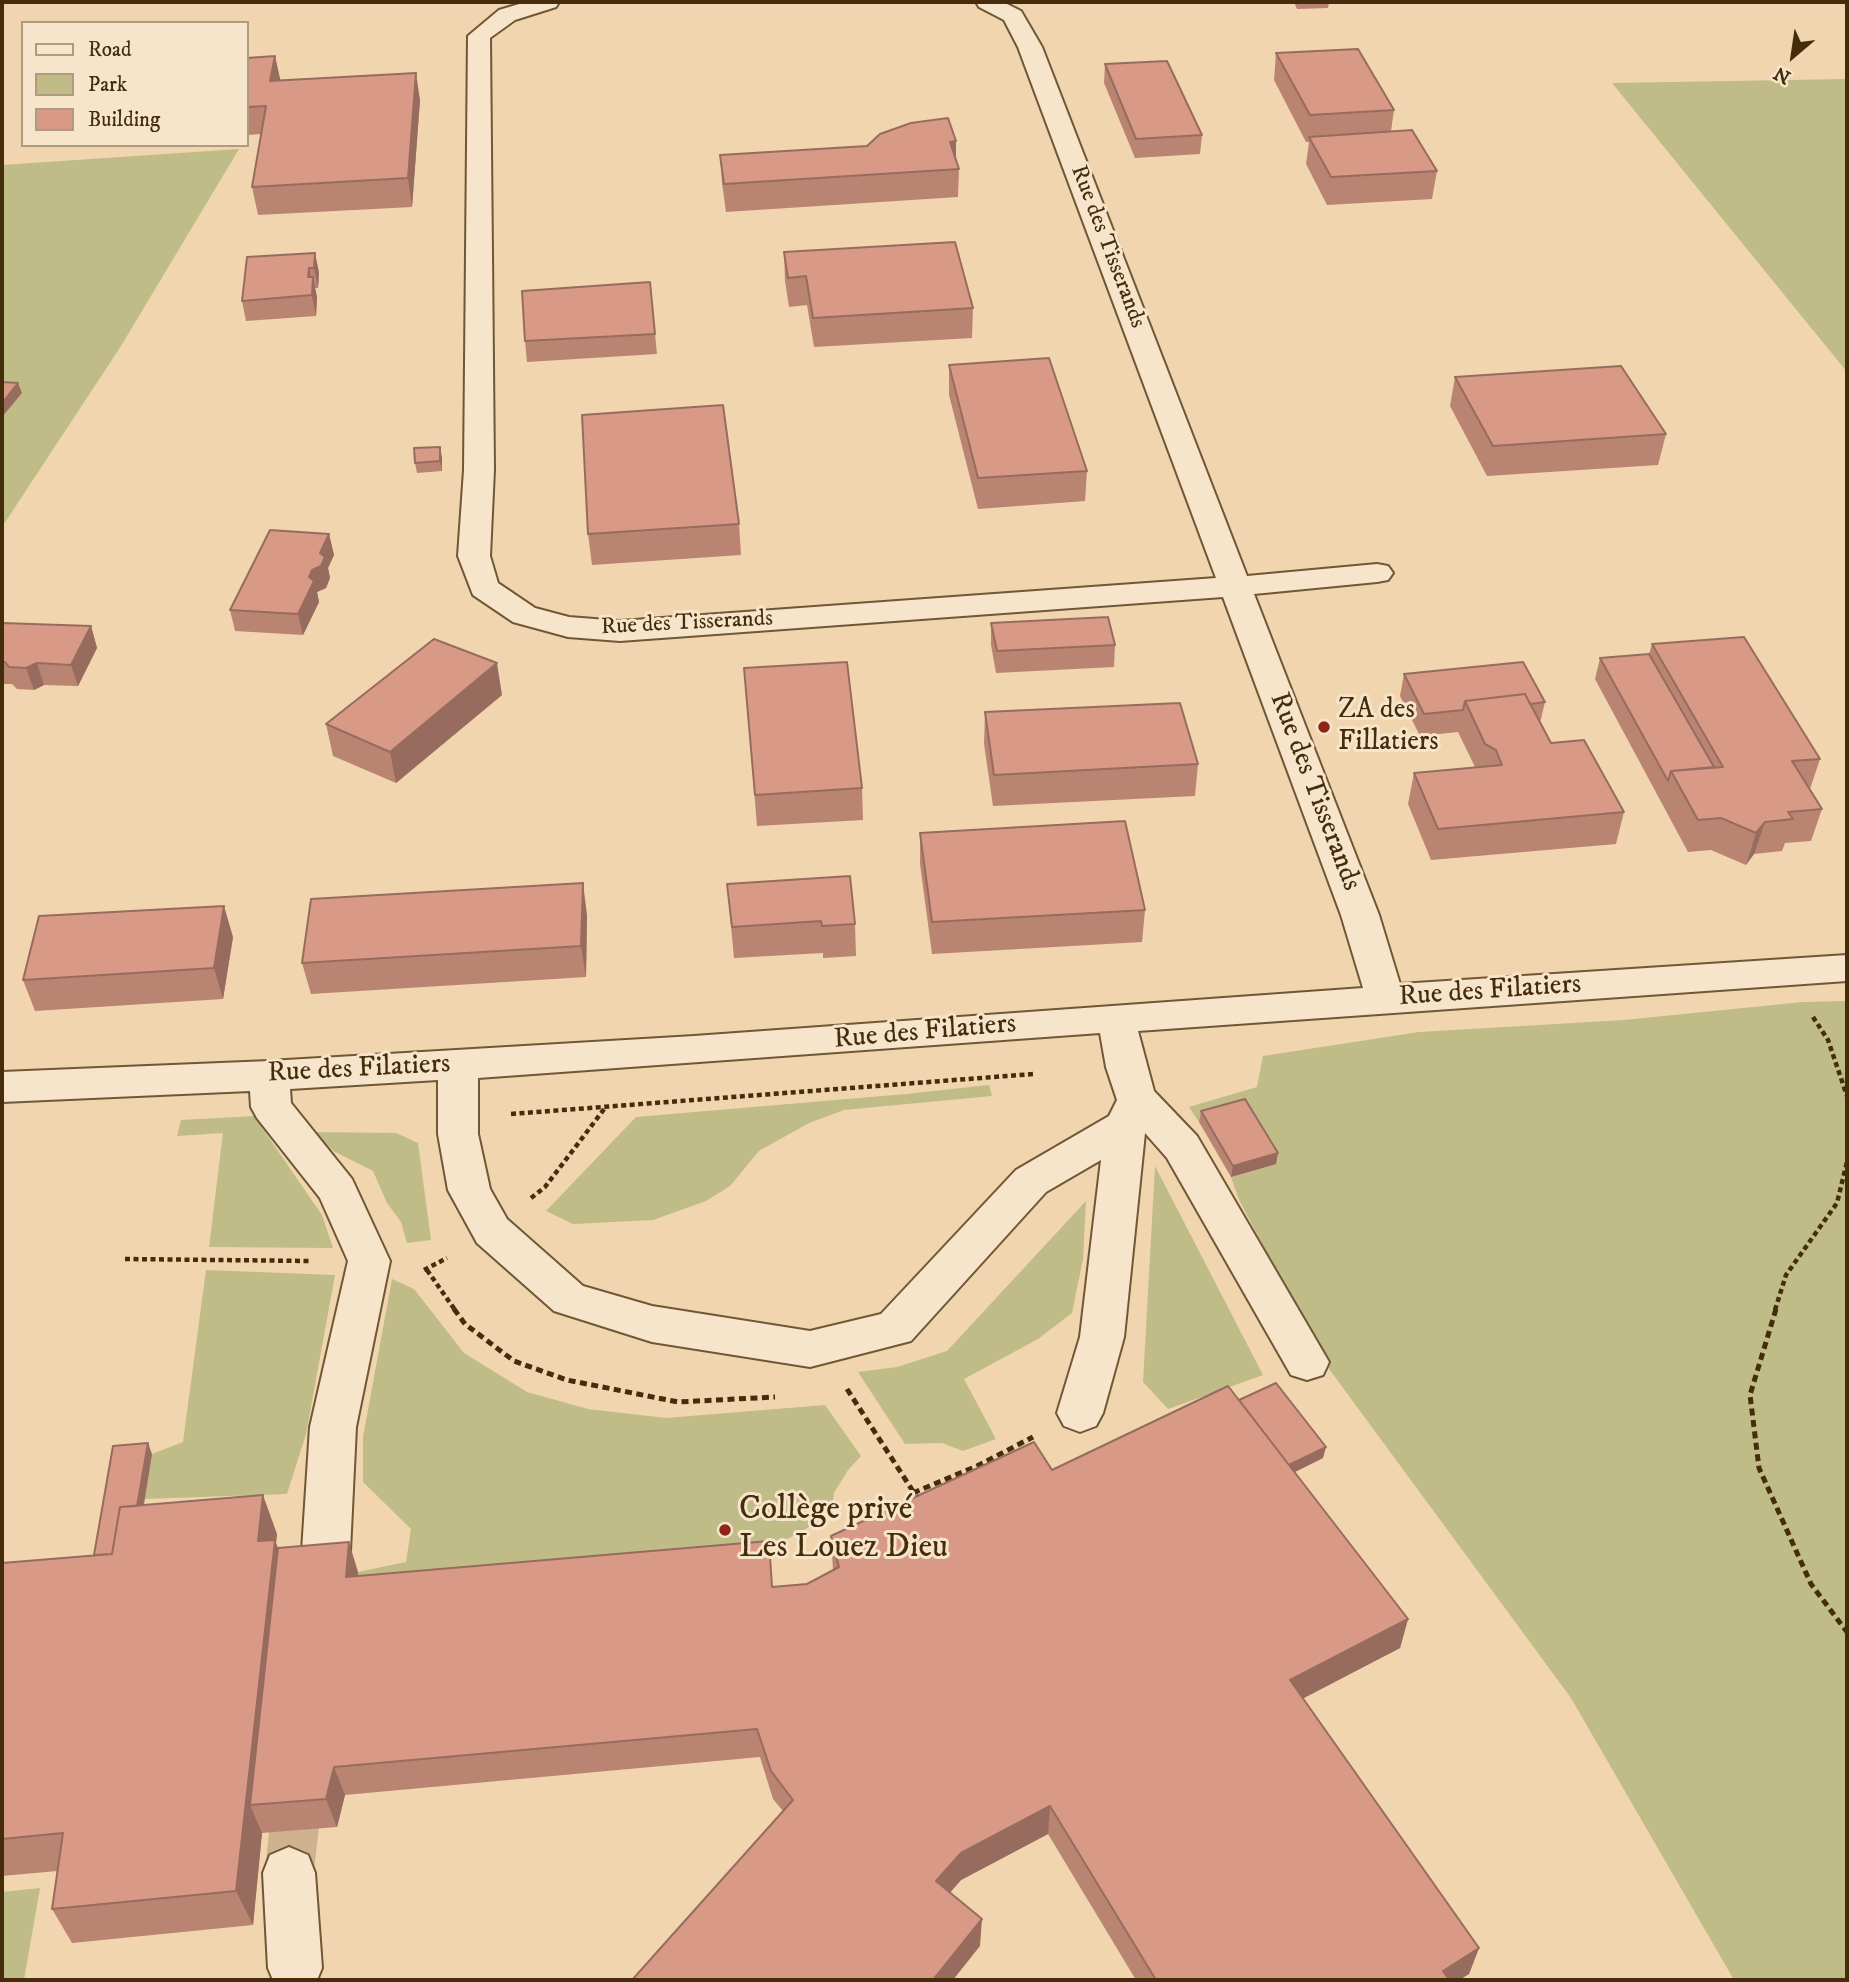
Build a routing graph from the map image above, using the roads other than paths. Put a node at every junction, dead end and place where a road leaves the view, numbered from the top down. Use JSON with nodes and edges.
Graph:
{"nodes":[{"id":1,"x":548,"y":2,"type":"edge"},
{"id":2,"x":987,"y":2,"type":"edge"},
{"id":3,"x":497,"y":8,"type":"edge"},
{"id":4,"x":1377,"y":573,"type":"dead end"},
{"id":5,"x":1238,"y":586,"type":"junction"},
{"id":6,"x":1847,"y":968,"type":"edge"},
{"id":7,"x":1385,"y":1000,"type":"junction"},
{"id":8,"x":1116,"y":1018,"type":"junction"},
{"id":9,"x":458,"y":1065,"type":"junction"},
{"id":10,"x":269,"y":1076,"type":"junction"},
{"id":11,"x":2,"y":1087,"type":"edge"},
{"id":12,"x":1131,"y":1112,"type":"junction"},
{"id":13,"x":1307,"y":1362,"type":"dead end"},
{"id":14,"x":1080,"y":1413,"type":"road end"},
{"id":15,"x":326,"y":1550,"type":"edge"},
{"id":16,"x":289,"y":1873,"type":"tunnel mouth"},
{"id":17,"x":295,"y":1968,"type":"dead end"}],
"edges":[{"from":1,"to":3,"type":"street","name":"Rue des Tisserands"},
{"from":2,"to":5,"type":"street","name":"Rue des Tisserands"},
{"from":3,"to":5,"type":"street","name":"Rue des Tisserands"},
{"from":4,"to":5,"type":"street","name":"Rue des Tisserands"},
{"from":5,"to":7,"type":"street","name":"Rue des Tisserands"},
{"from":6,"to":7,"type":"street","name":"Rue des Filatiers"},
{"from":7,"to":8,"type":"street","name":"Rue des Filatiers"},
{"from":8,"to":9,"type":"street","name":"Rue des Filatiers"},
{"from":8,"to":12,"type":"street"},
{"from":9,"to":10,"type":"street","name":"Rue des Filatiers"},
{"from":9,"to":12,"type":"street"},
{"from":10,"to":11,"type":"street","name":"Rue des Filatiers"},
{"from":10,"to":15,"type":"street"},
{"from":12,"to":13,"type":"street"},
{"from":12,"to":14,"type":"street"},
{"from":16,"to":17,"type":"street"}]}
